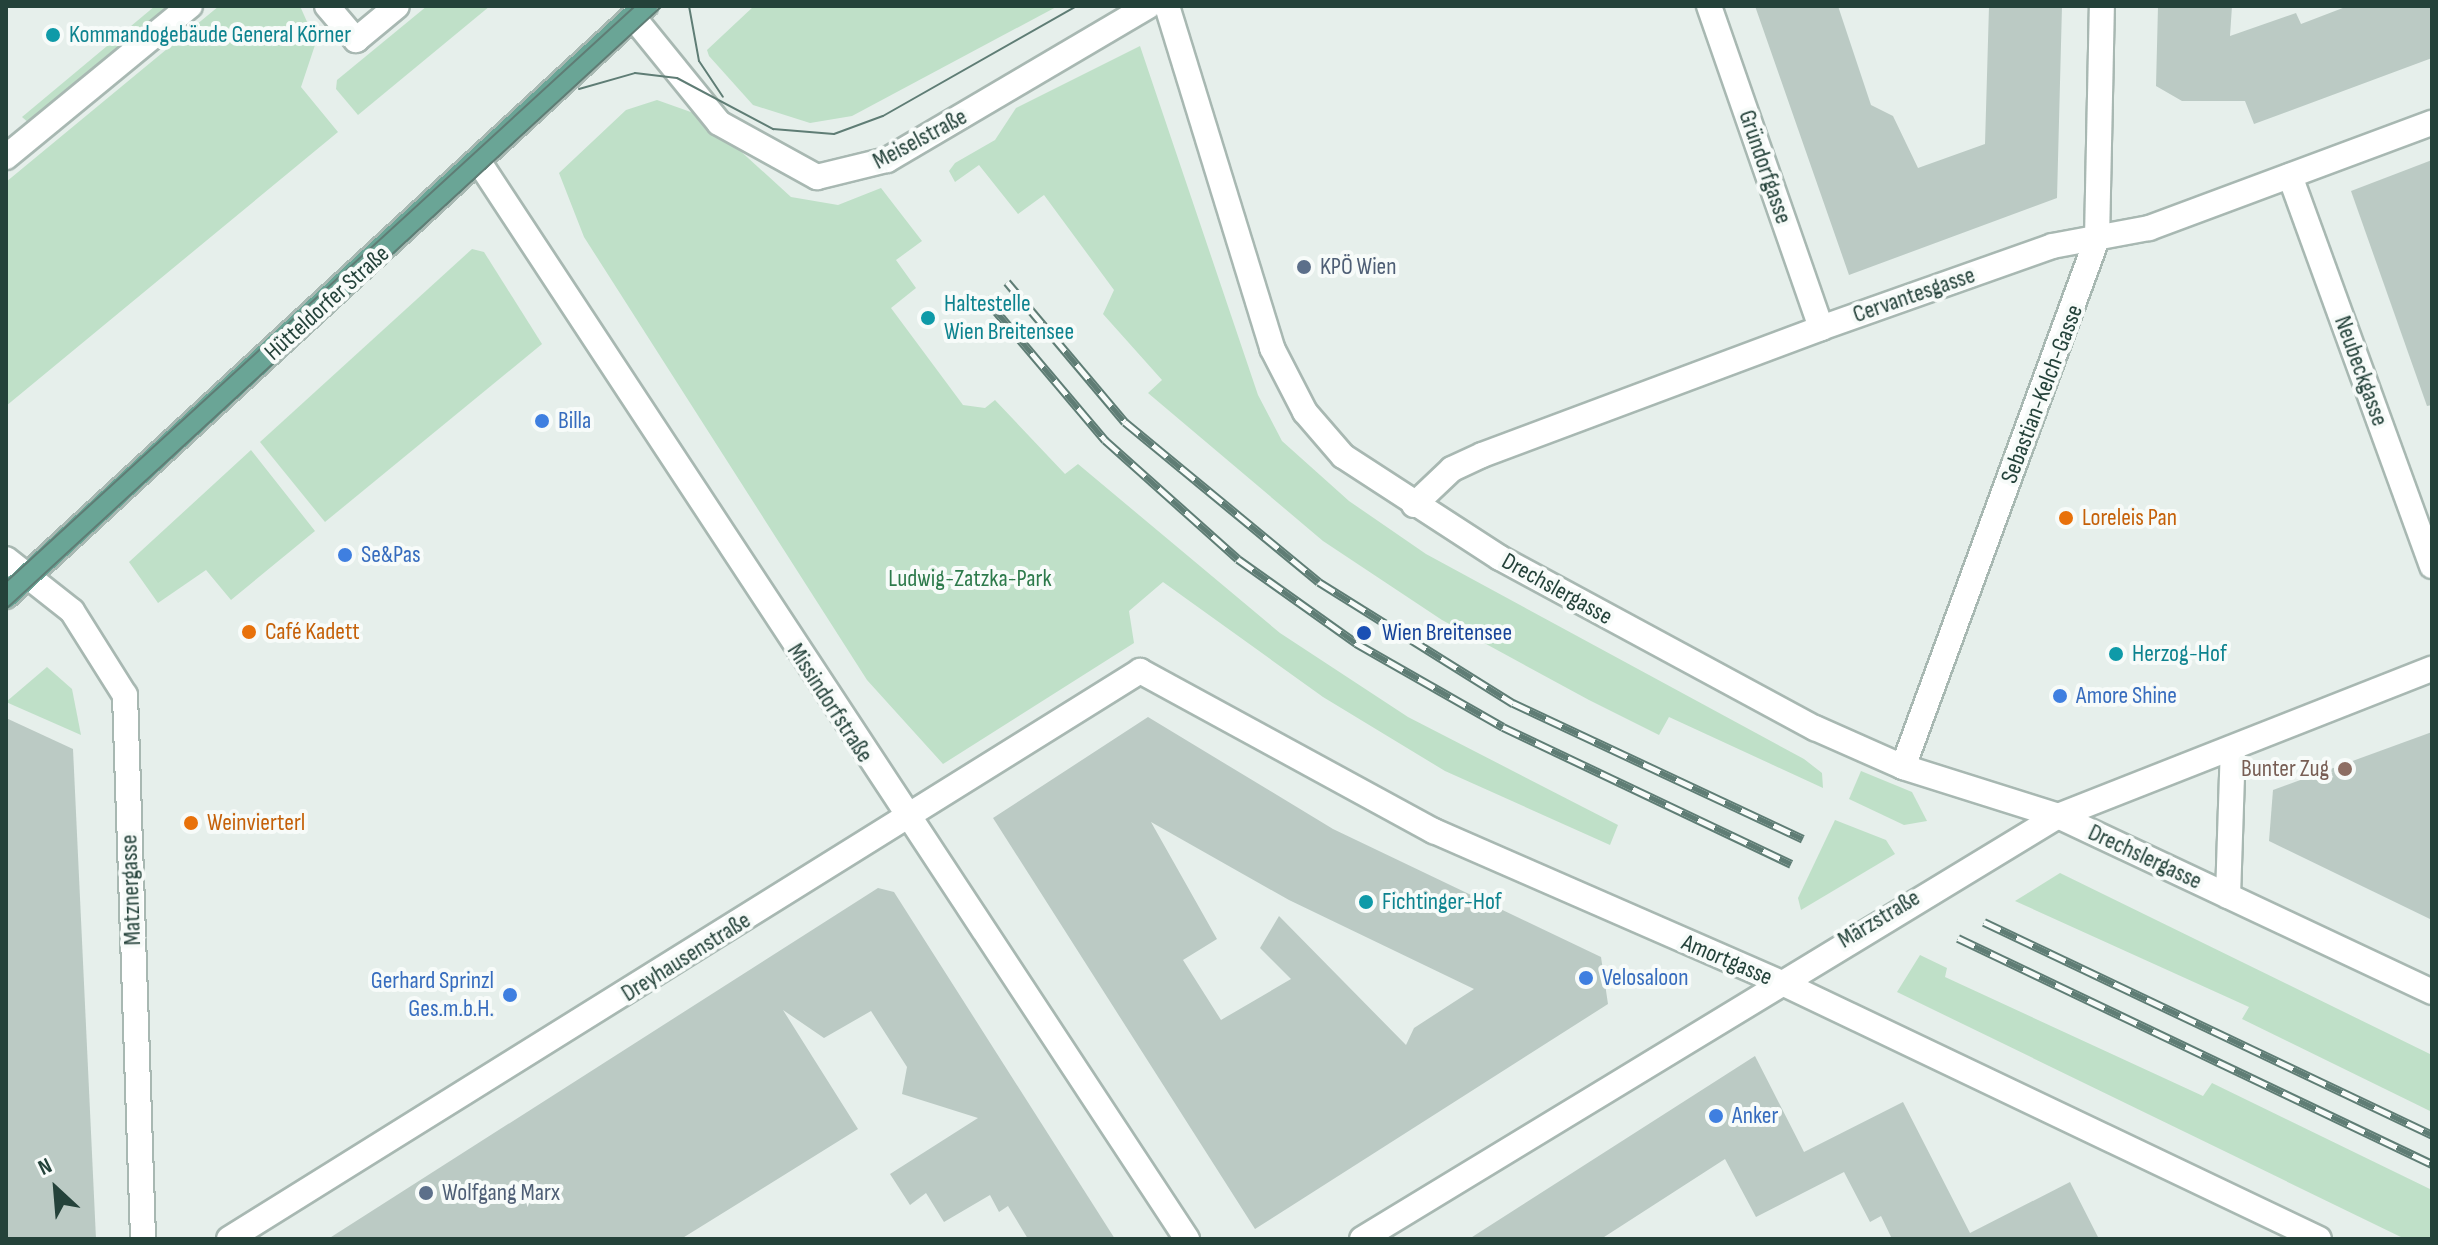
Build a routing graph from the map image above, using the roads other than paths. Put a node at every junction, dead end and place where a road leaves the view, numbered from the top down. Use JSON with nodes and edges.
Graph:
{"nodes":[{"id":1,"x":190,"y":6,"type":"edge"},
{"id":2,"x":327,"y":6,"type":"edge"},
{"id":3,"x":397,"y":6,"type":"edge"},
{"id":4,"x":1148,"y":6,"type":"edge"},
{"id":5,"x":1167,"y":6,"type":"edge"},
{"id":6,"x":1709,"y":6,"type":"edge"},
{"id":7,"x":2102,"y":6,"type":"edge"},
{"id":8,"x":639,"y":12,"type":"edge"},
{"id":9,"x":2432,"y":123,"type":"edge"},
{"id":10,"x":6,"y":157,"type":"edge"},
{"id":11,"x":479,"y":162,"type":"junction"},
{"id":12,"x":2290,"y":176,"type":"junction"},
{"id":13,"x":2097,"y":239,"type":"junction"},
{"id":14,"x":1821,"y":328,"type":"junction"},
{"id":15,"x":1414,"y":505,"type":"junction"},
{"id":16,"x":6,"y":559,"type":"edge"},
{"id":17,"x":2432,"y":566,"type":"edge"},
{"id":18,"x":29,"y":575,"type":"junction"},
{"id":19,"x":6,"y":596,"type":"edge"},
{"id":20,"x":2432,"y":669,"type":"edge"},
{"id":21,"x":1140,"y":671,"type":"joint"},
{"id":22,"x":2233,"y":748,"type":"junction"},
{"id":23,"x":1903,"y":767,"type":"junction"},
{"id":24,"x":2058,"y":816,"type":"junction"},
{"id":25,"x":907,"y":821,"type":"junction"},
{"id":26,"x":2228,"y":896,"type":"junction"},
{"id":27,"x":1780,"y":982,"type":"junction"},
{"id":28,"x":2432,"y":992,"type":"edge"},
{"id":29,"x":143,"y":1239,"type":"edge"},
{"id":30,"x":229,"y":1239,"type":"edge"},
{"id":31,"x":1187,"y":1239,"type":"edge"},
{"id":32,"x":1362,"y":1239,"type":"edge"},
{"id":33,"x":2319,"y":1239,"type":"edge"}],
"edges":[{"from":1,"to":10,"type":"street"},
{"from":2,"to":3,"type":"street"},
{"from":4,"to":8,"type":"street","name":"Meiselstraße"},
{"from":5,"to":15,"type":"street","name":"Drechslergasse"},
{"from":6,"to":14,"type":"street","name":"Gründorfgasse"},
{"from":7,"to":13,"type":"street","name":"Sebastian-Kelch-Gasse"},
{"from":8,"to":11,"type":"main road","name":"Hütteldorfer Straße"},
{"from":9,"to":12,"type":"street","name":"Cervantesgasse"},
{"from":11,"to":18,"type":"main road","name":"Hütteldorfer Straße"},
{"from":11,"to":25,"type":"street","name":"Missindorfstraße"},
{"from":12,"to":13,"type":"street","name":"Cervantesgasse"},
{"from":12,"to":17,"type":"street","name":"Neubeckgasse"},
{"from":13,"to":14,"type":"street","name":"Cervantesgasse"},
{"from":13,"to":23,"type":"street","name":"Sebastian-Kelch-Gasse"},
{"from":14,"to":15,"type":"street","name":"Cervantesgasse"},
{"from":15,"to":23,"type":"street","name":"Drechslergasse"},
{"from":16,"to":18,"type":"street","name":"Matznergasse"},
{"from":18,"to":19,"type":"main road","name":"Hütteldorfer Straße"},
{"from":18,"to":29,"type":"street","name":"Matznergasse"},
{"from":20,"to":22,"type":"street","name":"Märzstraße"},
{"from":21,"to":25,"type":"street","name":"Dreyhausenstraße"},
{"from":21,"to":27,"type":"street","name":"Amortgasse"},
{"from":22,"to":24,"type":"street","name":"Märzstraße"},
{"from":22,"to":26,"type":"street","name":"Drechslergasse"},
{"from":23,"to":24,"type":"street","name":"Drechslergasse"},
{"from":24,"to":26,"type":"street","name":"Drechslergasse"},
{"from":24,"to":27,"type":"street","name":"Märzstraße"},
{"from":25,"to":30,"type":"street","name":"Dreyhausenstraße"},
{"from":25,"to":31,"type":"street","name":"Missindorfstraße"},
{"from":26,"to":28,"type":"street","name":"Drechslergasse"},
{"from":27,"to":32,"type":"street","name":"Märzstraße"},
{"from":27,"to":33,"type":"street","name":"Amortgasse"}]}
